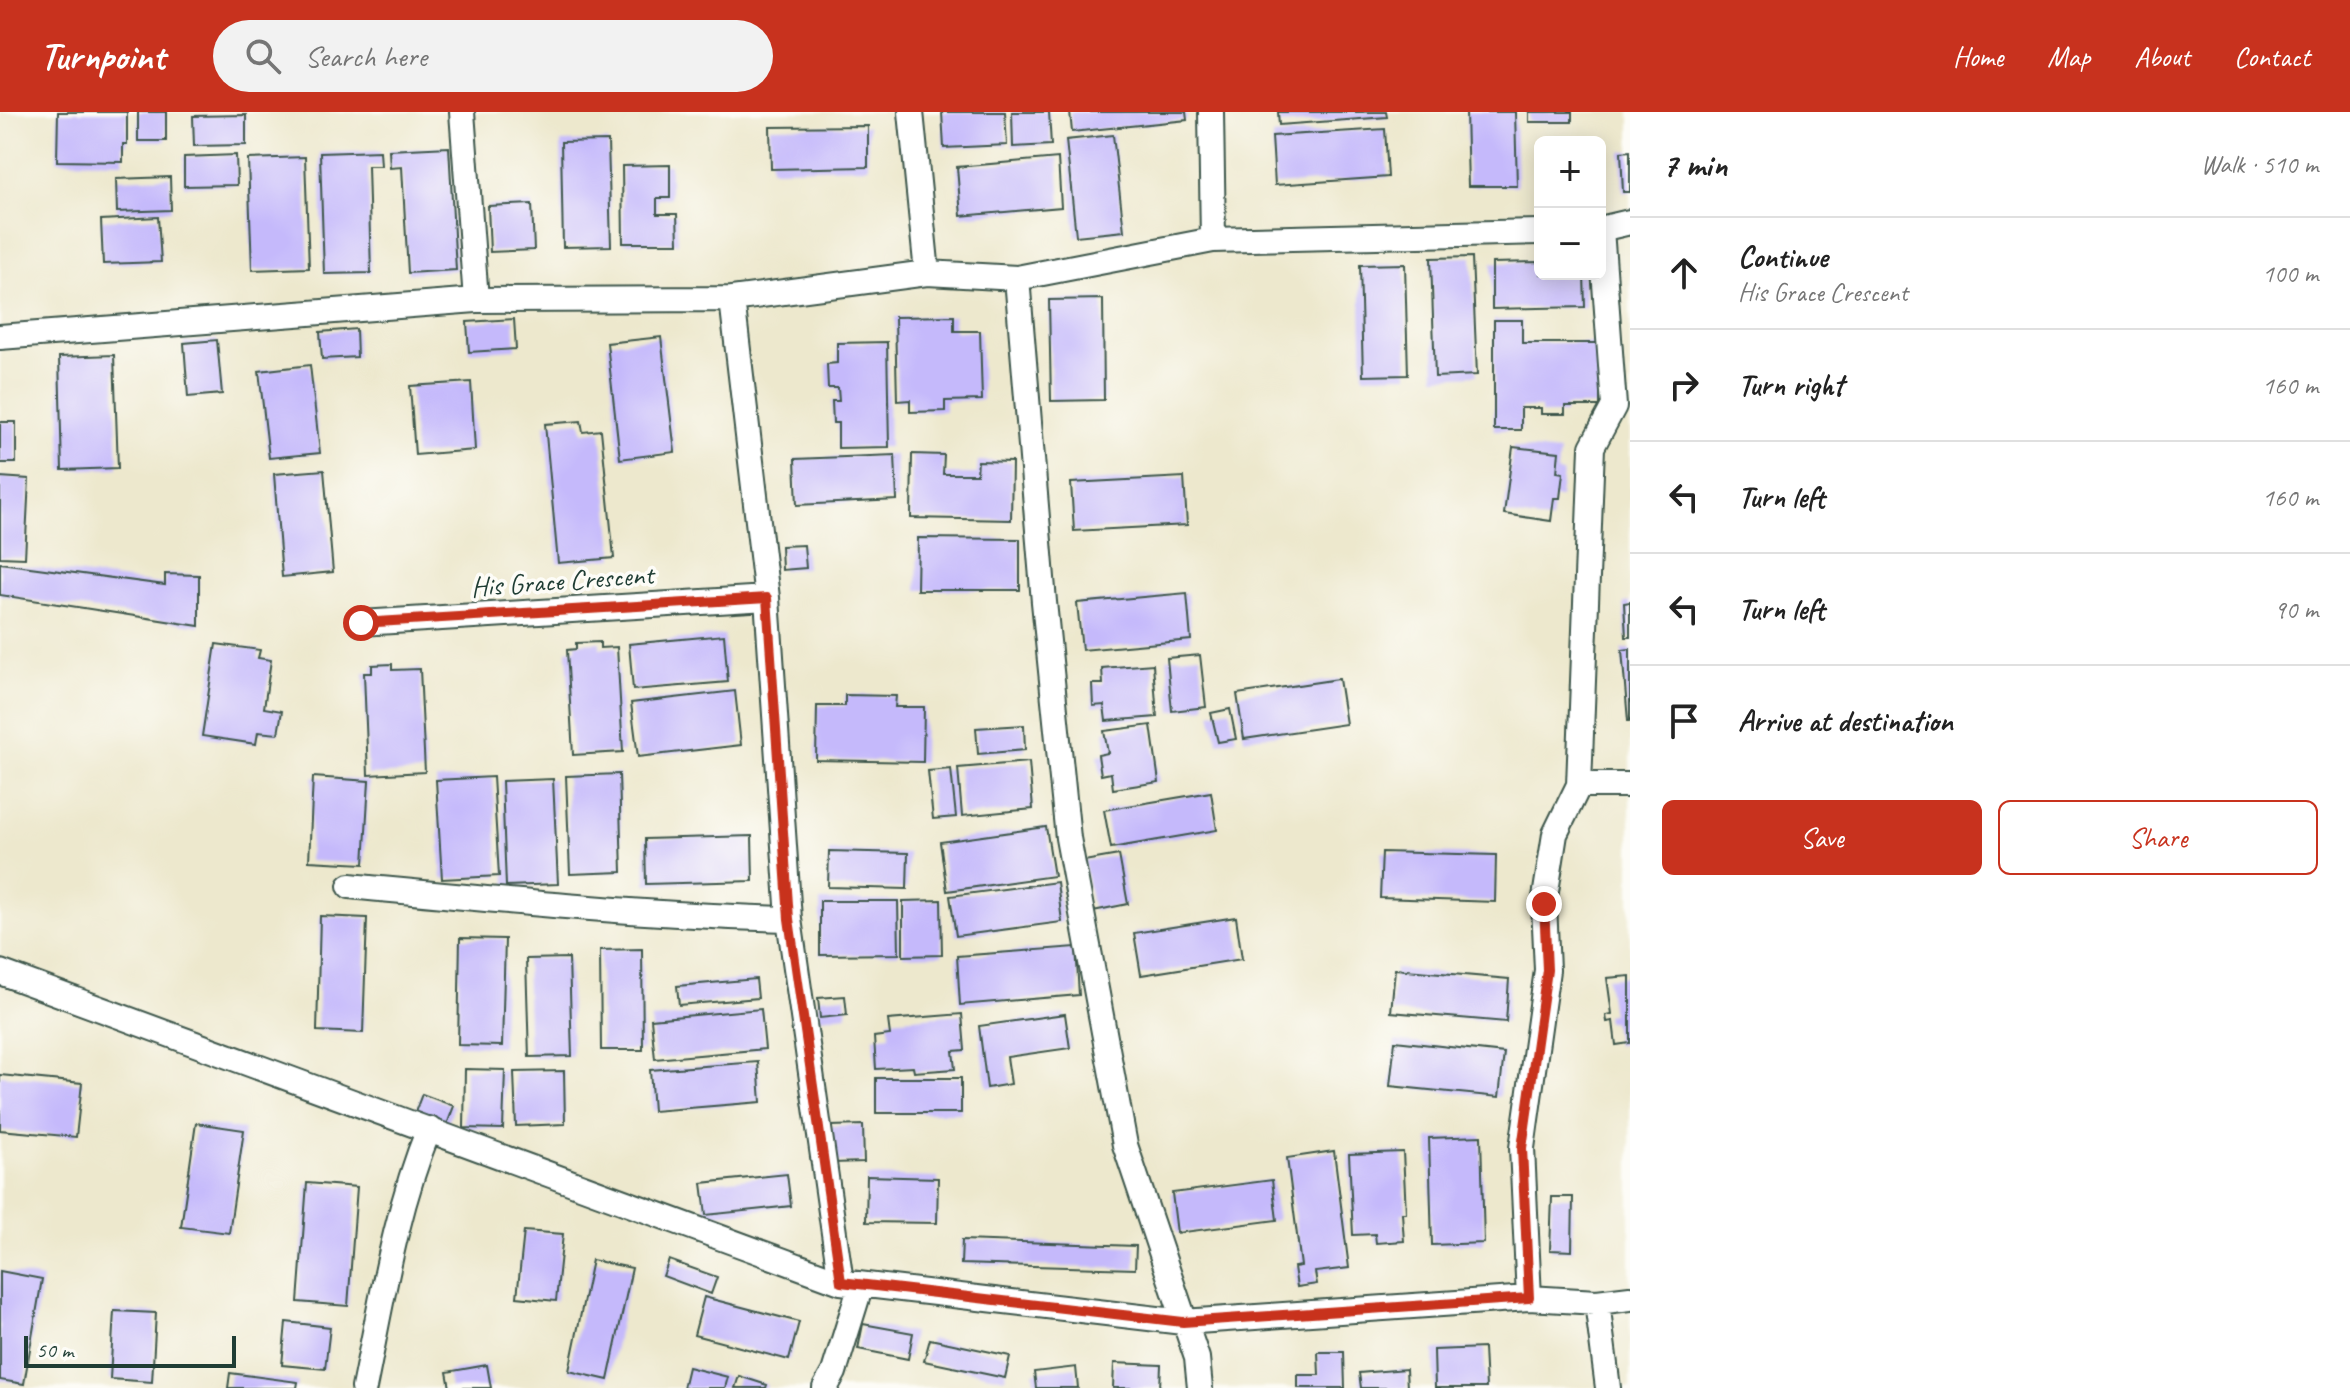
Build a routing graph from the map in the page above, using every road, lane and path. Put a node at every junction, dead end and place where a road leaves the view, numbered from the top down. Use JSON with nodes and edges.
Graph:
{"nodes":[{"id":1,"x":462,"y":112,"type":"edge"},
{"id":2,"x":911,"y":112,"type":"edge"},
{"id":3,"x":1211,"y":112,"type":"edge"},
{"id":4,"x":1630,"y":222,"type":"edge"},
{"id":5,"x":1606,"y":228,"type":"edge"},
{"id":6,"x":1534,"y":232,"type":"edge"},
{"id":7,"x":1213,"y":240,"type":"junction"},
{"id":8,"x":927,"y":273,"type":"junction"},
{"id":9,"x":1017,"y":278,"type":"junction"},
{"id":10,"x":1605,"y":280,"type":"edge"},
{"id":11,"x":732,"y":299,"type":"junction"},
{"id":12,"x":476,"y":300,"type":"junction"},
{"id":13,"x":0,"y":337,"type":"edge"},
{"id":14,"x":767,"y":598,"type":"junction"},
{"id":15,"x":361,"y":623,"type":"dead end"},
{"id":16,"x":1579,"y":785,"type":"junction"},
{"id":17,"x":1630,"y":785,"type":"edge"},
{"id":18,"x":350,"y":886,"type":"dead end"},
{"id":19,"x":789,"y":919,"type":"junction"},
{"id":20,"x":0,"y":972,"type":"edge"},
{"id":21,"x":429,"y":1129,"type":"junction"},
{"id":22,"x":851,"y":1284,"type":"junction"},
{"id":23,"x":1529,"y":1298,"type":"junction"},
{"id":24,"x":1630,"y":1298,"type":"edge"},
{"id":25,"x":1597,"y":1302,"type":"junction"},
{"id":26,"x":1183,"y":1322,"type":"junction"},
{"id":27,"x":364,"y":1388,"type":"edge"},
{"id":28,"x":825,"y":1388,"type":"edge"},
{"id":29,"x":1200,"y":1388,"type":"edge"},
{"id":30,"x":1608,"y":1388,"type":"edge"}],
"edges":[{"from":1,"to":12,"type":"street"},
{"from":2,"to":8,"type":"street"},
{"from":3,"to":7,"type":"street"},
{"from":4,"to":5,"type":"street"},
{"from":6,"to":7,"type":"street"},
{"from":7,"to":9,"type":"street"},
{"from":8,"to":9,"type":"street"},
{"from":8,"to":11,"type":"street"},
{"from":9,"to":26,"type":"street"},
{"from":10,"to":16,"type":"street"},
{"from":11,"to":12,"type":"street"},
{"from":11,"to":14,"type":"street"},
{"from":12,"to":13,"type":"street"},
{"from":14,"to":15,"type":"street","name":"His Grace Crescent"},
{"from":14,"to":19,"type":"street"},
{"from":16,"to":17,"type":"street"},
{"from":16,"to":23,"type":"street"},
{"from":18,"to":19,"type":"street"},
{"from":19,"to":22,"type":"street"},
{"from":20,"to":21,"type":"street"},
{"from":21,"to":22,"type":"street"},
{"from":21,"to":27,"type":"street"},
{"from":22,"to":26,"type":"street"},
{"from":22,"to":28,"type":"street"},
{"from":23,"to":25,"type":"street"},
{"from":23,"to":26,"type":"street"},
{"from":24,"to":25,"type":"street"},
{"from":25,"to":30,"type":"street"},
{"from":26,"to":29,"type":"street"}]}
